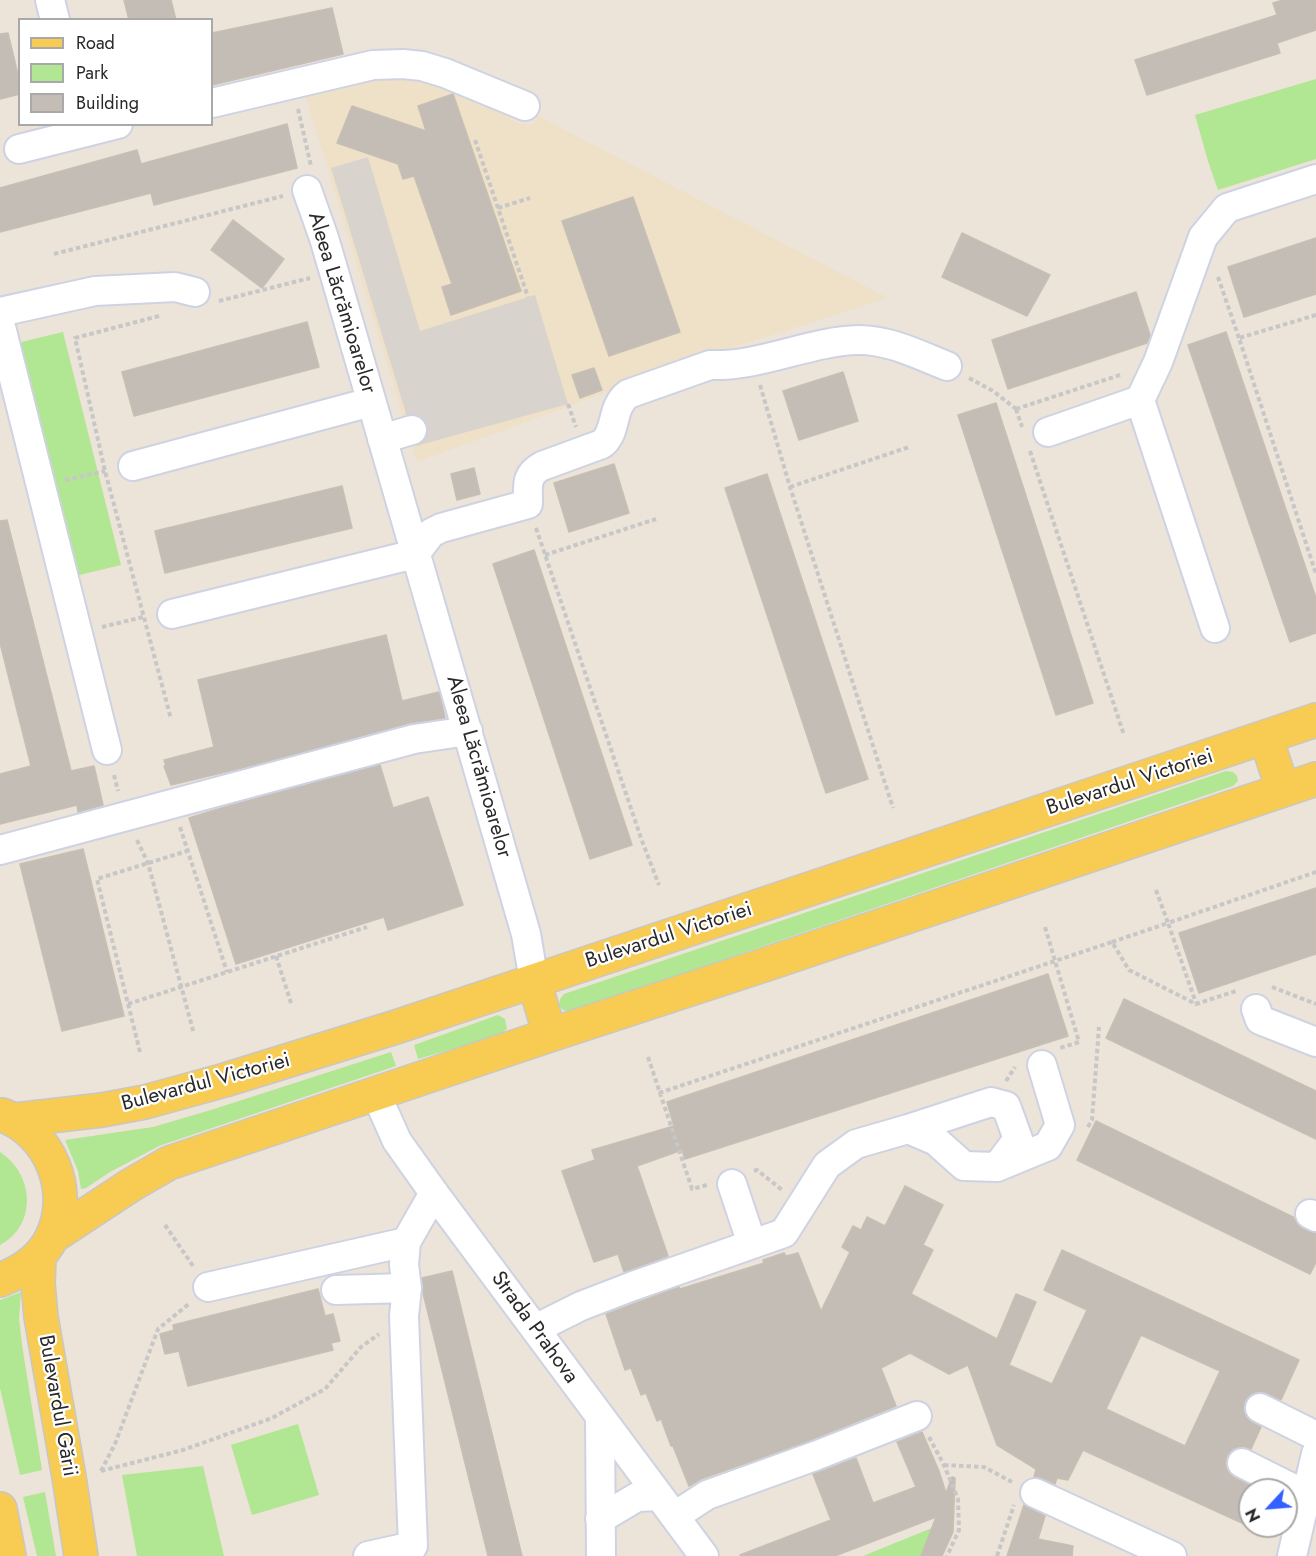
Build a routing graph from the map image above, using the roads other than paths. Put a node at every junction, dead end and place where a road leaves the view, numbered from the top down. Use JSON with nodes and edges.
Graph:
{"nodes":[{"id":1,"x":50,"y":0,"type":"edge"},
{"id":2,"x":54,"y":18,"type":"edge"},
{"id":3,"x":213,"y":103,"type":"edge"},
{"id":4,"x":525,"y":106,"type":"dead end"},
{"id":5,"x":37,"y":126,"type":"edge"},
{"id":6,"x":111,"y":126,"type":"edge"},
{"id":7,"x":10,"y":156,"type":"edge"},
{"id":8,"x":1316,"y":179,"type":"edge"},
{"id":9,"x":307,"y":190,"type":"road end"},
{"id":10,"x":195,"y":292,"type":"dead end"},
{"id":11,"x":0,"y":312,"type":"edge"},
{"id":12,"x":0,"y":323,"type":"edge"},
{"id":13,"x":947,"y":366,"type":"road end"},
{"id":14,"x":1140,"y":400,"type":"junction"},
{"id":15,"x":371,"y":402,"type":"junction"},
{"id":16,"x":412,"y":430,"type":"dead end"},
{"id":17,"x":1033,"y":435,"type":"road end"},
{"id":18,"x":382,"y":440,"type":"junction"},
{"id":19,"x":119,"y":468,"type":"road end"},
{"id":20,"x":415,"y":554,"type":"junction"},
{"id":21,"x":172,"y":614,"type":"dead end"},
{"id":22,"x":1215,"y":628,"type":"dead end"},
{"id":23,"x":1316,"y":720,"type":"edge"},
{"id":24,"x":468,"y":731,"type":"junction"},
{"id":25,"x":1266,"y":738,"type":"junction"},
{"id":26,"x":107,"y":750,"type":"road end"},
{"id":27,"x":1316,"y":779,"type":"edge"},
{"id":28,"x":1283,"y":790,"type":"junction"},
{"id":29,"x":0,"y":850,"type":"edge"},
{"id":30,"x":534,"y":981,"type":"junction"},
{"id":31,"x":1255,"y":996,"type":"road end"},
{"id":32,"x":550,"y":1035,"type":"junction"},
{"id":33,"x":1316,"y":1042,"type":"edge"},
{"id":34,"x":1040,"y":1058,"type":"road end"},
{"id":35,"x":376,"y":1094,"type":"junction"},
{"id":36,"x":7,"y":1117,"type":"edge"},
{"id":37,"x":908,"y":1129,"type":"junction"},
{"id":38,"x":997,"y":1167,"type":"junction"},
{"id":39,"x":732,"y":1184,"type":"dead end"},
{"id":40,"x":434,"y":1193,"type":"junction"},
{"id":41,"x":406,"y":1242,"type":"junction"},
{"id":42,"x":752,"y":1244,"type":"junction"},
{"id":43,"x":46,"y":1246,"type":"junction"},
{"id":44,"x":0,"y":1280,"type":"edge"},
{"id":45,"x":208,"y":1287,"type":"road end"},
{"id":46,"x":336,"y":1290,"type":"dead end"},
{"id":47,"x":405,"y":1302,"type":"junction"},
{"id":48,"x":535,"y":1329,"type":"junction"},
{"id":49,"x":1260,"y":1408,"type":"dead end"},
{"id":50,"x":917,"y":1416,"type":"road end"},
{"id":51,"x":600,"y":1418,"type":"junction"},
{"id":52,"x":1316,"y":1436,"type":"edge"},
{"id":53,"x":1316,"y":1454,"type":"edge"},
{"id":54,"x":1242,"y":1463,"type":"dead end"},
{"id":55,"x":1024,"y":1491,"type":"road end"},
{"id":56,"x":1306,"y":1495,"type":"junction"},
{"id":57,"x":667,"y":1507,"type":"junction"},
{"id":58,"x":0,"y":1509,"type":"edge"},
{"id":59,"x":600,"y":1519,"type":"junction"},
{"id":60,"x":9,"y":1556,"type":"edge"},
{"id":61,"x":81,"y":1556,"type":"edge"},
{"id":62,"x":368,"y":1556,"type":"edge"},
{"id":63,"x":601,"y":1556,"type":"edge"},
{"id":64,"x":704,"y":1556,"type":"edge"},
{"id":65,"x":1172,"y":1556,"type":"edge"},
{"id":66,"x":1292,"y":1556,"type":"edge"}],
"edges":[{"from":1,"to":2,"type":"street"},
{"from":3,"to":4,"type":"street"},
{"from":5,"to":7,"type":"street"},
{"from":6,"to":7,"type":"street"},
{"from":8,"to":14,"type":"street"},
{"from":9,"to":15,"type":"street","name":"Aleea Lăcrămioarelor"},
{"from":10,"to":11,"type":"street"},
{"from":12,"to":26,"type":"street"},
{"from":13,"to":20,"type":"street"},
{"from":14,"to":17,"type":"street"},
{"from":14,"to":22,"type":"street"},
{"from":15,"to":18,"type":"street","name":"Aleea Lăcrămioarelor"},
{"from":15,"to":19,"type":"street"},
{"from":16,"to":18,"type":"street"},
{"from":18,"to":20,"type":"street","name":"Aleea Lăcrămioarelor"},
{"from":20,"to":21,"type":"street"},
{"from":20,"to":24,"type":"street","name":"Aleea Lăcrămioarelor"},
{"from":23,"to":25,"type":"main road","name":"Bulevardul Victoriei"},
{"from":24,"to":29,"type":"street"},
{"from":24,"to":30,"type":"street","name":"Aleea Lăcrămioarelor"},
{"from":25,"to":28,"type":"main road"},
{"from":25,"to":30,"type":"main road","name":"Bulevardul Victoriei"},
{"from":27,"to":28,"type":"main road"},
{"from":28,"to":32,"type":"main road"},
{"from":30,"to":32,"type":"main road"},
{"from":30,"to":36,"type":"main road","name":"Bulevardul Victoriei"},
{"from":31,"to":33,"type":"street"},
{"from":32,"to":35,"type":"main road"},
{"from":34,"to":38,"type":"street"},
{"from":35,"to":40,"type":"street","name":"Strada Prahova"},
{"from":35,"to":43,"type":"main road"},
{"from":36,"to":43,"type":"main road","name":"Bulevardul Gării"},
{"from":37,"to":38,"type":"street"},
{"from":37,"to":38,"type":"street"},
{"from":37,"to":42,"type":"street"},
{"from":39,"to":42,"type":"street"},
{"from":40,"to":41,"type":"street"},
{"from":40,"to":48,"type":"street","name":"Strada Prahova"},
{"from":41,"to":45,"type":"street"},
{"from":41,"to":47,"type":"street"},
{"from":42,"to":48,"type":"street"},
{"from":43,"to":44,"type":"main road"},
{"from":43,"to":61,"type":"main road","name":"Bulevardul Gării"},
{"from":46,"to":47,"type":"street"},
{"from":47,"to":62,"type":"street"},
{"from":48,"to":51,"type":"street","name":"Strada Prahova"},
{"from":49,"to":52,"type":"street"},
{"from":50,"to":57,"type":"street"},
{"from":51,"to":57,"type":"street","name":"Strada Prahova"},
{"from":51,"to":59,"type":"street"},
{"from":53,"to":56,"type":"street"},
{"from":54,"to":56,"type":"street"},
{"from":55,"to":65,"type":"street"},
{"from":56,"to":66,"type":"street"},
{"from":57,"to":59,"type":"street"},
{"from":57,"to":64,"type":"street","name":"Strada Prahova"},
{"from":58,"to":60,"type":"main road"},
{"from":59,"to":63,"type":"street"}]}
